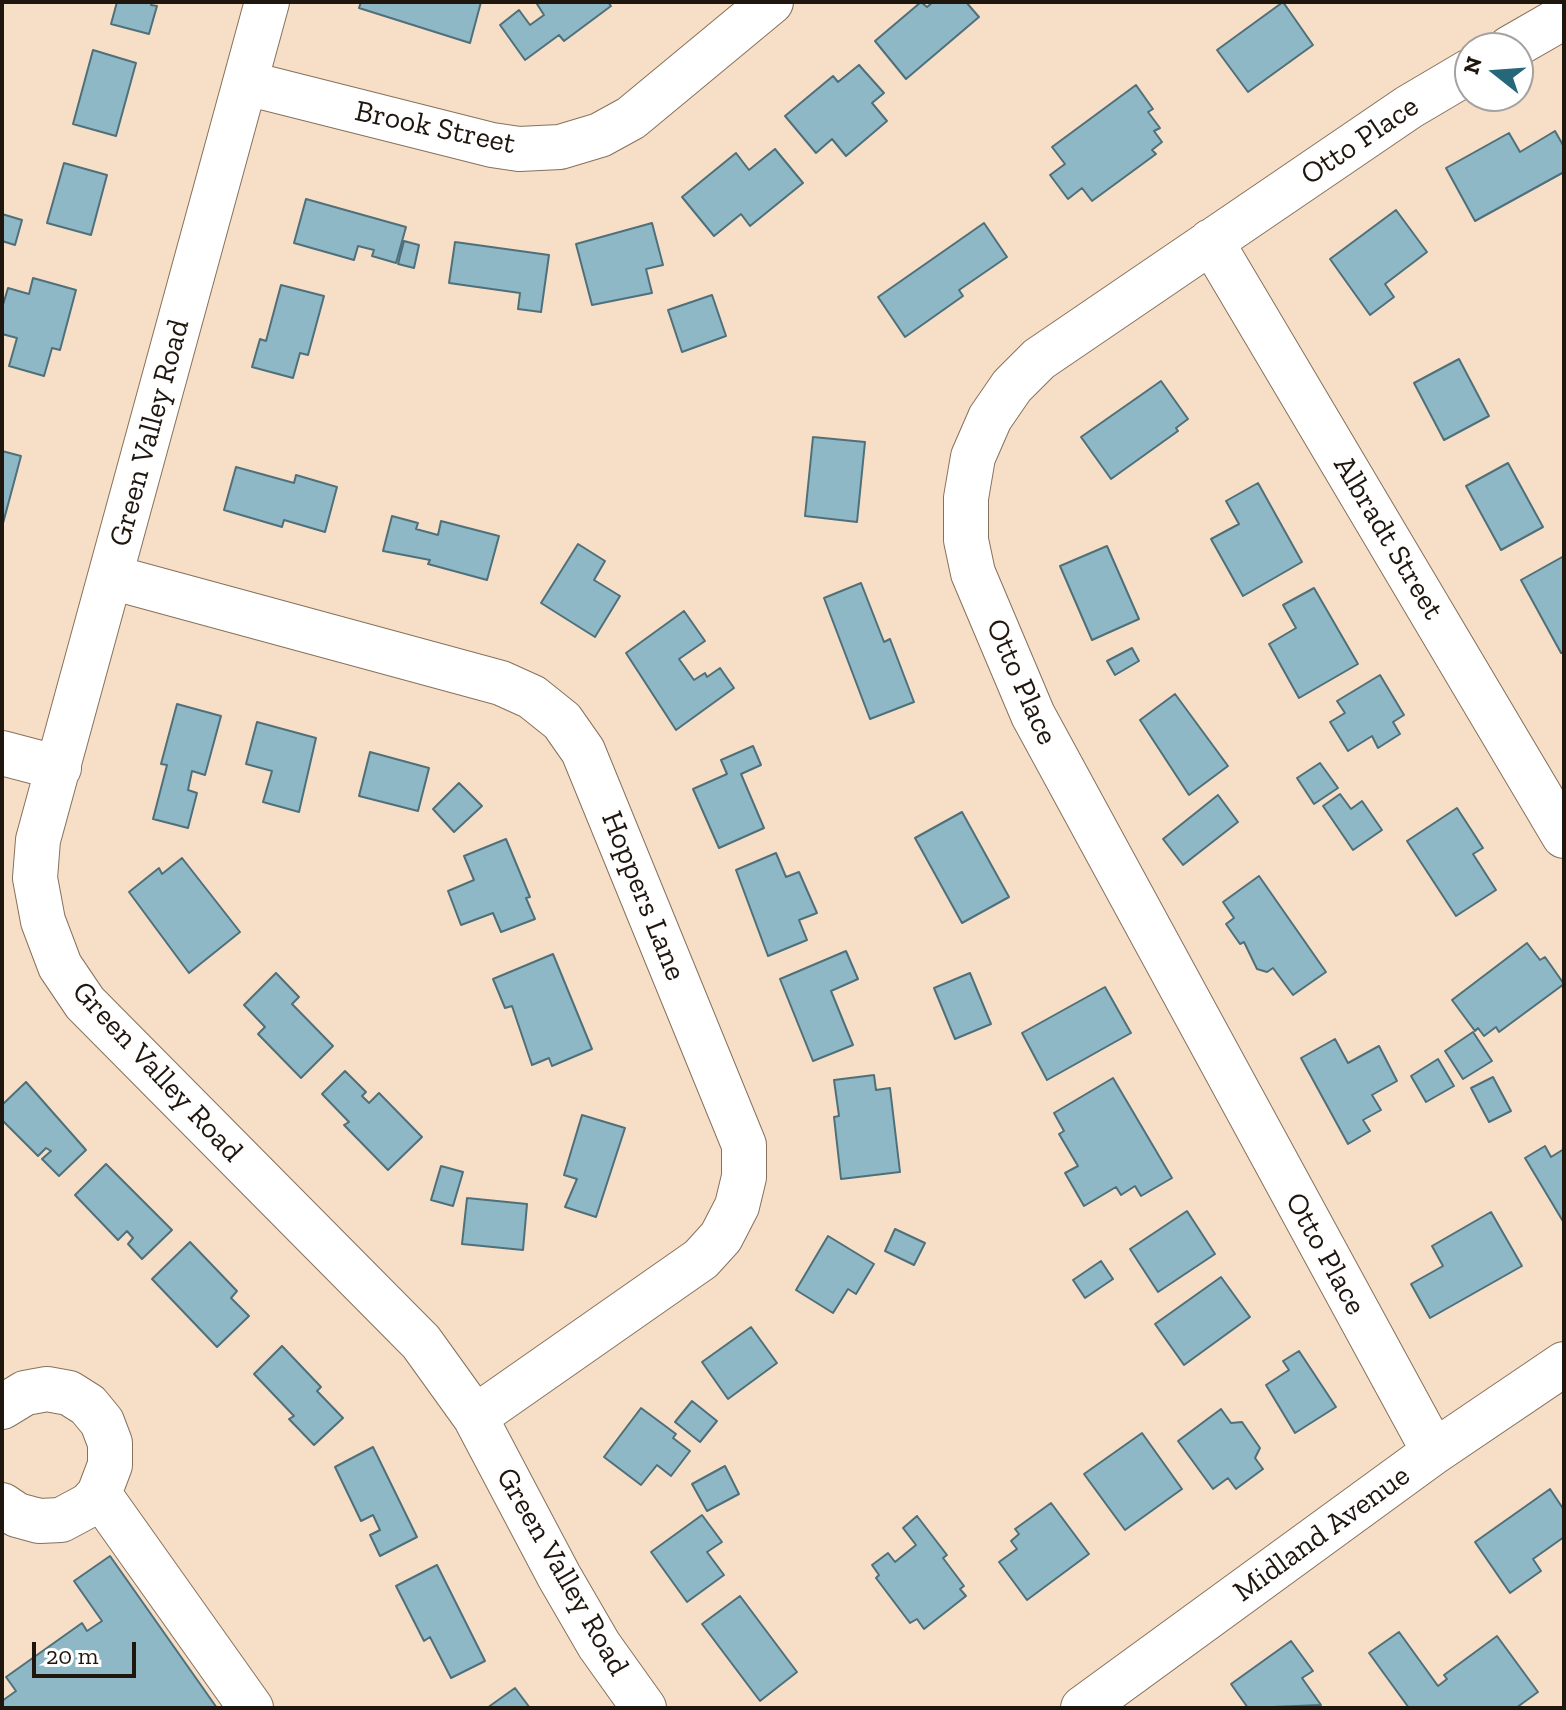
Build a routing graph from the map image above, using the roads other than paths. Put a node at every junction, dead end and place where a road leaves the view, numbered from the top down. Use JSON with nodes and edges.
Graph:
{"nodes":[{"id":1,"x":267,"y":2,"type":"edge"},
{"id":2,"x":771,"y":2,"type":"edge"},
{"id":3,"x":1564,"y":17,"type":"edge"},
{"id":4,"x":1534,"y":34,"type":"edge"},
{"id":5,"x":1454,"y":80,"type":"edge"},
{"id":6,"x":246,"y":83,"type":"junction"},
{"id":7,"x":1211,"y":241,"type":"junction"},
{"id":8,"x":111,"y":577,"type":"junction"},
{"id":9,"x":2,"y":753,"type":"edge"},
{"id":10,"x":59,"y":768,"type":"junction"},
{"id":11,"x":1564,"y":836,"type":"edge"},
{"id":12,"x":1564,"y":1364,"type":"edge"},
{"id":13,"x":2,"y":1407,"type":"edge"},
{"id":14,"x":475,"y":1417,"type":"junction"},
{"id":15,"x":1434,"y":1452,"type":"junction"},
{"id":16,"x":99,"y":1494,"type":"junction"},
{"id":17,"x":2,"y":1505,"type":"edge"},
{"id":18,"x":251,"y":1708,"type":"edge"},
{"id":19,"x":644,"y":1708,"type":"edge"},
{"id":20,"x":1083,"y":1708,"type":"edge"}],
"edges":[{"from":1,"to":6,"type":"street","name":"Green Valley Road"},
{"from":2,"to":6,"type":"street","name":"Brook Street"},
{"from":3,"to":4,"type":"street"},
{"from":5,"to":7,"type":"street","name":"Otto Place"},
{"from":6,"to":8,"type":"street","name":"Green Valley Road"},
{"from":7,"to":11,"type":"street","name":"Albradt Street"},
{"from":7,"to":15,"type":"street","name":"Otto Place"},
{"from":8,"to":10,"type":"street","name":"Green Valley Road"},
{"from":8,"to":14,"type":"street","name":"Hoppers Lane"},
{"from":9,"to":10,"type":"street"},
{"from":10,"to":14,"type":"street","name":"Green Valley Road"},
{"from":12,"to":15,"type":"street","name":"Midland Avenue"},
{"from":13,"to":16,"type":"street"},
{"from":14,"to":19,"type":"street","name":"Green Valley Road"},
{"from":15,"to":20,"type":"street","name":"Midland Avenue"},
{"from":16,"to":17,"type":"street"},
{"from":16,"to":18,"type":"street"}]}
